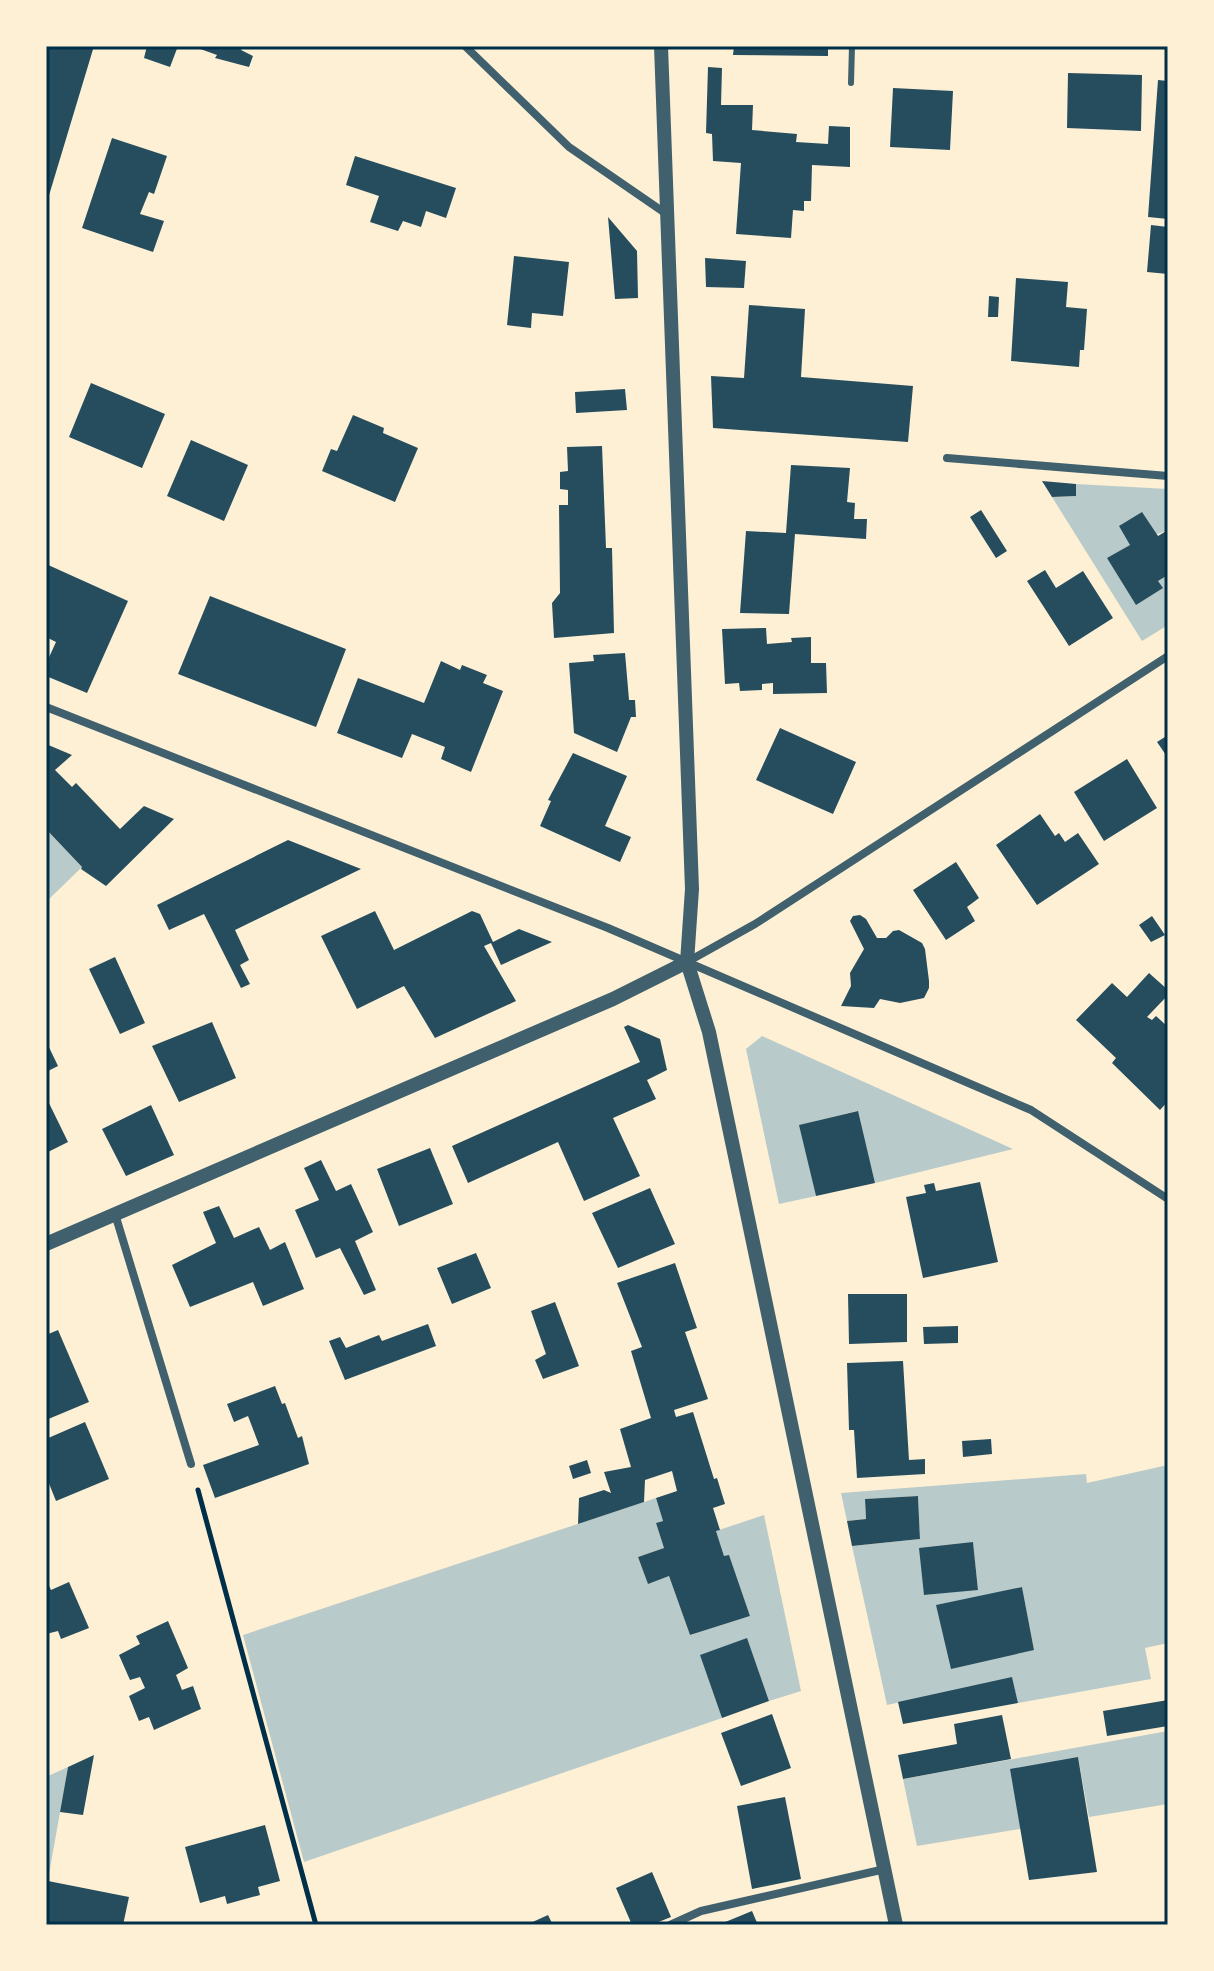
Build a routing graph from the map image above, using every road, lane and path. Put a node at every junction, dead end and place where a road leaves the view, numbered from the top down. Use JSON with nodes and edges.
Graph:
{"nodes":[{"id":1,"x":465,"y":46,"type":"edge"},
{"id":2,"x":661,"y":46,"type":"edge"},
{"id":3,"x":852,"y":46,"type":"edge"},
{"id":4,"x":851,"y":83,"type":"dead end"},
{"id":5,"x":665,"y":213,"type":"junction"},
{"id":6,"x":947,"y":458,"type":"dead end"},
{"id":7,"x":1168,"y":476,"type":"edge"},
{"id":8,"x":1168,"y":656,"type":"edge"},
{"id":9,"x":46,"y":707,"type":"edge"},
{"id":10,"x":687,"y":962,"type":"junction"},
{"id":11,"x":1168,"y":1199,"type":"edge"},
{"id":12,"x":115,"y":1214,"type":"junction"},
{"id":13,"x":46,"y":1244,"type":"edge"},
{"id":14,"x":191,"y":1464,"type":"joint"},
{"id":15,"x":886,"y":1868,"type":"junction"},
{"id":16,"x":316,"y":1925,"type":"edge"},
{"id":17,"x":670,"y":1925,"type":"edge"},
{"id":18,"x":896,"y":1925,"type":"edge"}],
"edges":[{"from":1,"to":5,"type":"street"},
{"from":2,"to":5,"type":"street"},
{"from":3,"to":4,"type":"lane"},
{"from":5,"to":10,"type":"street"},
{"from":6,"to":7,"type":"street"},
{"from":8,"to":10,"type":"street"},
{"from":9,"to":10,"type":"street"},
{"from":10,"to":11,"type":"street"},
{"from":10,"to":12,"type":"street"},
{"from":10,"to":15,"type":"street"},
{"from":12,"to":13,"type":"street"},
{"from":12,"to":14,"type":"street"},
{"from":14,"to":16,"type":"path"},
{"from":15,"to":17,"type":"street"},
{"from":15,"to":18,"type":"street"}]}
